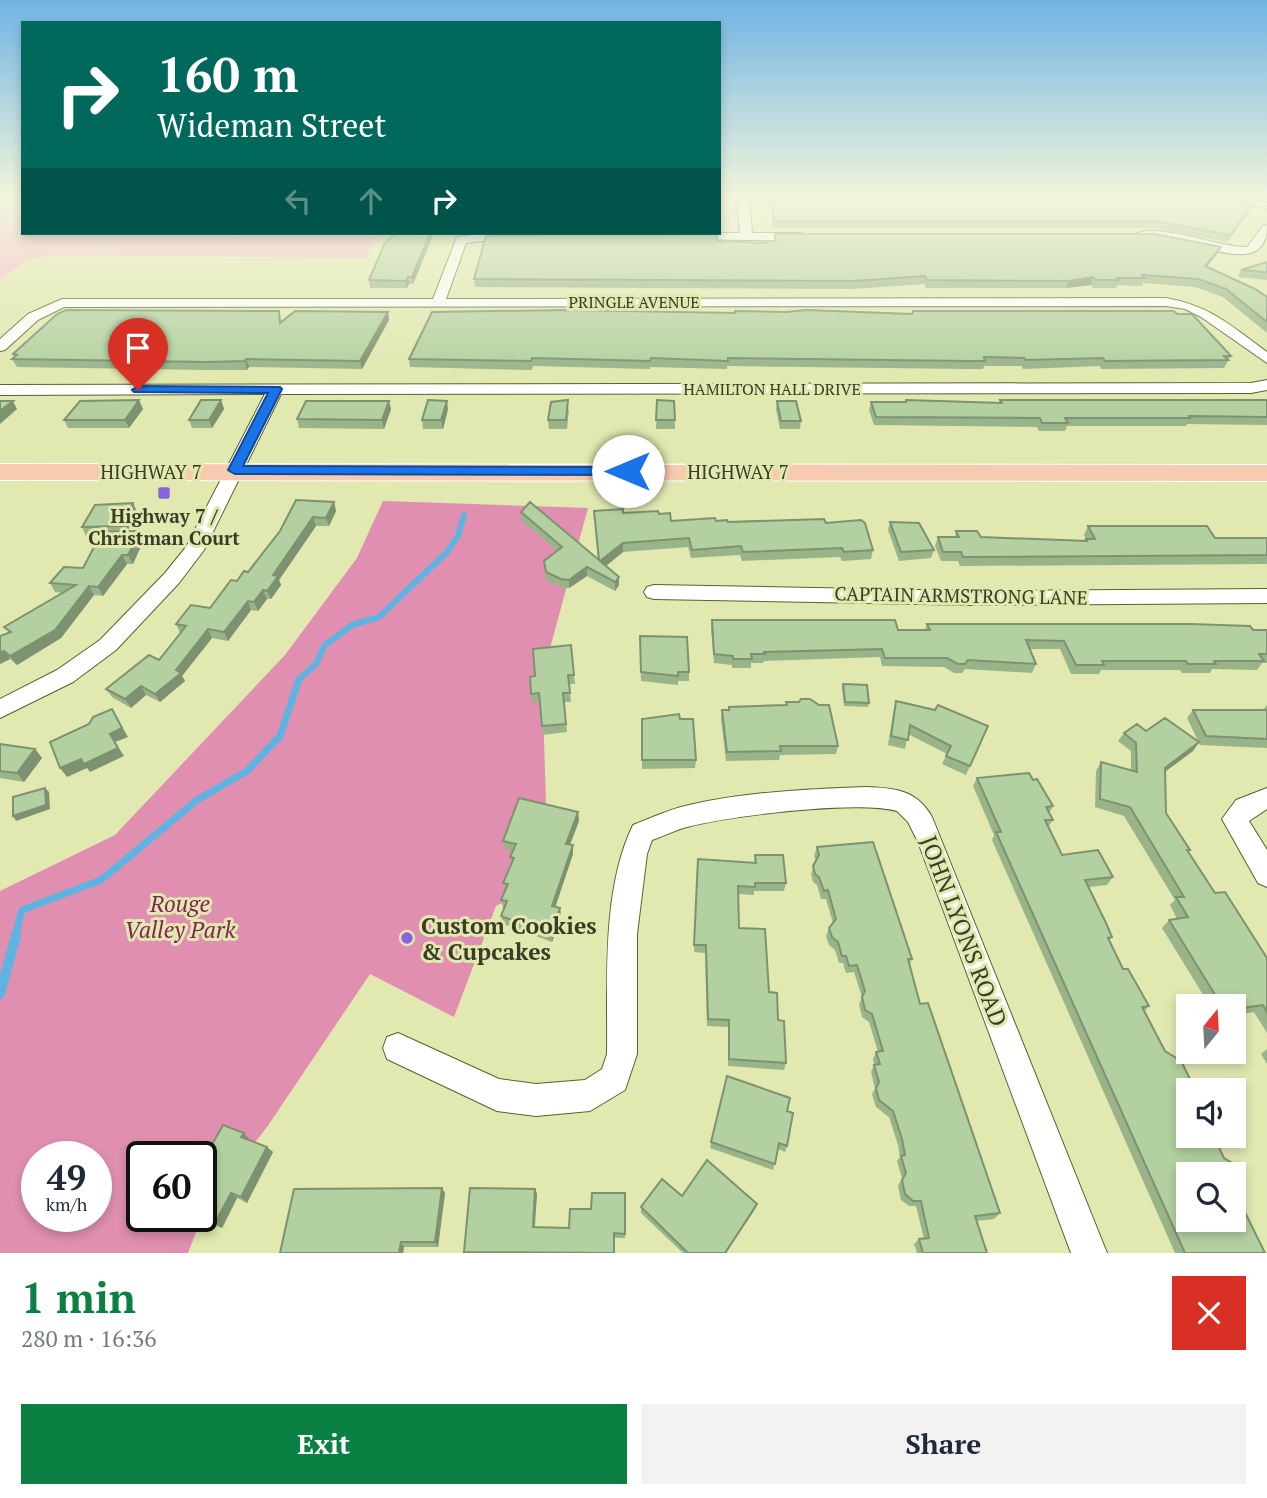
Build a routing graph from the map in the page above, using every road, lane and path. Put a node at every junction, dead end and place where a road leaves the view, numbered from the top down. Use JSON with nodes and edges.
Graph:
{"nodes":[{"id":1,"x":455,"y":256,"type":"edge"},
{"id":2,"x":438,"y":302,"type":"junction"},
{"id":3,"x":0,"y":346,"type":"edge"},
{"id":4,"x":1267,"y":359,"type":"edge"},
{"id":5,"x":1267,"y":385,"type":"edge"},
{"id":6,"x":276,"y":389,"type":"junction"},
{"id":7,"x":0,"y":390,"type":"edge"},
{"id":8,"x":235,"y":470,"type":"junction"},
{"id":9,"x":0,"y":472,"type":"edge"},
{"id":10,"x":1267,"y":473,"type":"edge"},
{"id":11,"x":654,"y":592,"type":"dead end"},
{"id":12,"x":1267,"y":596,"type":"edge"},
{"id":13,"x":0,"y":709,"type":"edge"},
{"id":14,"x":1267,"y":798,"type":"edge"},
{"id":15,"x":1267,"y":875,"type":"edge"},
{"id":16,"x":398,"y":1048,"type":"dead end"},
{"id":17,"x":1089,"y":1253,"type":"edge"}],
"edges":[{"from":1,"to":2,"type":"street"},
{"from":2,"to":3,"type":"street","name":"PRINGLE AVENUE"},
{"from":2,"to":4,"type":"street","name":"PRINGLE AVENUE"},
{"from":5,"to":6,"type":"street","name":"HAMILTON HALL DRIVE"},
{"from":6,"to":7,"type":"street"},
{"from":6,"to":8,"type":"street"},
{"from":8,"to":9,"type":"main road","name":"HIGHWAY 7"},
{"from":8,"to":10,"type":"main road","name":"HIGHWAY 7"},
{"from":8,"to":13,"type":"street"},
{"from":11,"to":12,"type":"street","name":"CAPTAIN ARMSTRONG LANE"},
{"from":14,"to":15,"type":"street"},
{"from":16,"to":17,"type":"street","name":"JOHN LYONS ROAD"}]}
